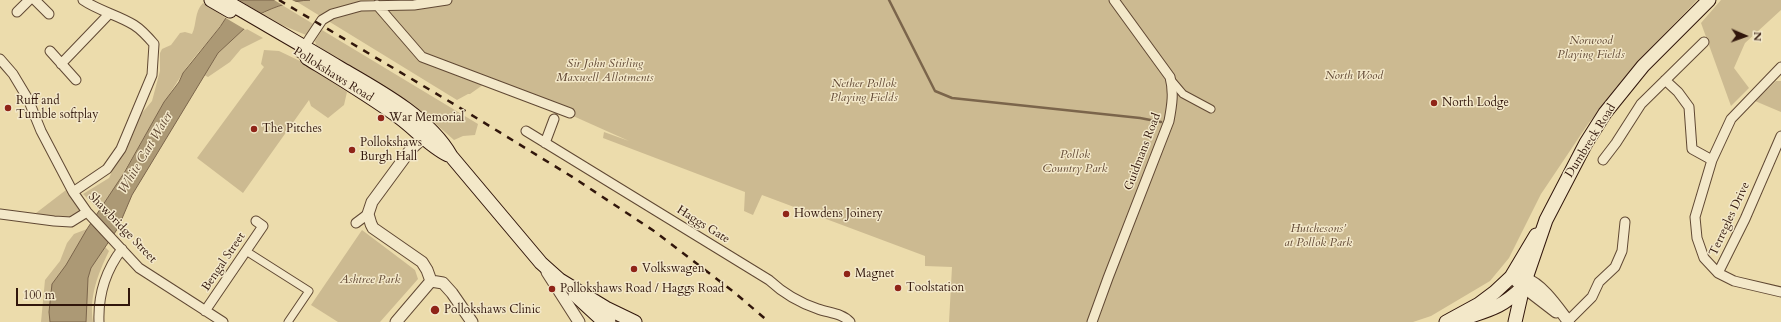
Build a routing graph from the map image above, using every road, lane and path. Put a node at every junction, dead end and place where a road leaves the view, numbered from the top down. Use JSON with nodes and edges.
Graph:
{"nodes":[{"id":1,"x":28,"y":0,"type":"edge"},
{"id":2,"x":35,"y":0,"type":"edge"},
{"id":3,"x":83,"y":0,"type":"edge"},
{"id":4,"x":447,"y":0,"type":"edge"},
{"id":5,"x":1114,"y":0,"type":"edge"},
{"id":6,"x":1709,"y":0,"type":"edge"},
{"id":7,"x":217,"y":1,"type":"edge"},
{"id":8,"x":377,"y":5,"type":"junction"},
{"id":9,"x":16,"y":12,"type":"dead end"},
{"id":10,"x":49,"y":14,"type":"dead end"},
{"id":11,"x":109,"y":14,"type":"junction"},
{"id":12,"x":1704,"y":42,"type":"dead end"},
{"id":13,"x":303,"y":50,"type":"junction"},
{"id":14,"x":50,"y":51,"type":"dead end"},
{"id":15,"x":0,"y":59,"type":"edge"},
{"id":16,"x":61,"y":64,"type":"junction"},
{"id":17,"x":1781,"y":67,"type":"edge"},
{"id":18,"x":1170,"y":77,"type":"junction"},
{"id":19,"x":76,"y":80,"type":"dead end"},
{"id":20,"x":1665,"y":80,"type":"junction"},
{"id":21,"x":1211,"y":109,"type":"dead end"},
{"id":22,"x":570,"y":113,"type":"dead end"},
{"id":23,"x":554,"y":119,"type":"dead end"},
{"id":24,"x":526,"y":131,"type":"dead end"},
{"id":25,"x":1781,"y":136,"type":"edge"},
{"id":26,"x":424,"y":137,"type":"junction"},
{"id":27,"x":545,"y":143,"type":"junction"},
{"id":28,"x":451,"y":156,"type":"junction"},
{"id":29,"x":1603,"y":160,"type":"dead end"},
{"id":30,"x":1712,"y":160,"type":"junction"},
{"id":31,"x":73,"y":192,"type":"junction"},
{"id":32,"x":0,"y":214,"type":"edge"},
{"id":33,"x":368,"y":214,"type":"junction"},
{"id":34,"x":89,"y":215,"type":"junction"},
{"id":35,"x":1546,"y":220,"type":"junction"},
{"id":36,"x":1625,"y":222,"type":"dead end"},
{"id":37,"x":259,"y":223,"type":"dead end"},
{"id":38,"x":356,"y":223,"type":"dead end"},
{"id":39,"x":122,"y":249,"type":"junction"},
{"id":40,"x":246,"y":251,"type":"junction"},
{"id":41,"x":541,"y":263,"type":"junction"},
{"id":42,"x":1718,"y":273,"type":"junction"},
{"id":43,"x":1511,"y":277,"type":"junction"},
{"id":44,"x":431,"y":281,"type":"junction"},
{"id":45,"x":1525,"y":283,"type":"junction"},
{"id":46,"x":1781,"y":292,"type":"edge"},
{"id":47,"x":1509,"y":300,"type":"junction"},
{"id":48,"x":205,"y":311,"type":"junction"},
{"id":49,"x":603,"y":318,"type":"edge"},
{"id":50,"x":99,"y":322,"type":"edge"},
{"id":51,"x":223,"y":322,"type":"edge"},
{"id":52,"x":288,"y":322,"type":"edge"},
{"id":53,"x":396,"y":322,"type":"edge"},
{"id":54,"x":472,"y":322,"type":"edge"},
{"id":55,"x":579,"y":322,"type":"edge"},
{"id":56,"x":635,"y":322,"type":"edge"},
{"id":57,"x":850,"y":322,"type":"edge"},
{"id":58,"x":1092,"y":322,"type":"edge"},
{"id":59,"x":1446,"y":322,"type":"edge"},
{"id":60,"x":1452,"y":322,"type":"edge"},
{"id":61,"x":1506,"y":322,"type":"edge"},
{"id":62,"x":1515,"y":322,"type":"edge"},
{"id":63,"x":1568,"y":322,"type":"edge"}],
"edges":[{"from":1,"to":9,"type":"street"},
{"from":2,"to":10,"type":"street"},
{"from":3,"to":11,"type":"street"},
{"from":4,"to":8,"type":"street"},
{"from":5,"to":18,"type":"street","name":"Guidmans Road"},
{"from":6,"to":35,"type":"main road","name":"Dumbreck Road"},
{"from":7,"to":13,"type":"main road","name":"Pollokshaws Road"},
{"from":8,"to":13,"type":"street"},
{"from":8,"to":22,"type":"street"},
{"from":11,"to":16,"type":"street"},
{"from":11,"to":31,"type":"street"},
{"from":12,"to":20,"type":"street"},
{"from":13,"to":26,"type":"main road","name":"Pollokshaws Road"},
{"from":13,"to":28,"type":"main road","name":"Pollokshaws Road"},
{"from":14,"to":16,"type":"street"},
{"from":15,"to":31,"type":"street","name":"Shawbridge Street"},
{"from":16,"to":19,"type":"street"},
{"from":17,"to":30,"type":"street"},
{"from":18,"to":21,"type":"street"},
{"from":18,"to":58,"type":"street","name":"Guidmans Road"},
{"from":20,"to":29,"type":"street"},
{"from":20,"to":30,"type":"street"},
{"from":23,"to":27,"type":"street"},
{"from":24,"to":27,"type":"street","name":"Haggs Gate"},
{"from":25,"to":42,"type":"street","name":"Terregles Drive"},
{"from":26,"to":28,"type":"main road","name":"Pollokshaws Road"},
{"from":26,"to":33,"type":"street"},
{"from":27,"to":57,"type":"street","name":"Haggs Gate"},
{"from":28,"to":41,"type":"main road","name":"Pollokshaws Road"},
{"from":30,"to":42,"type":"street"},
{"from":31,"to":34,"type":"street","name":"Shawbridge Street"},
{"from":32,"to":34,"type":"street"},
{"from":33,"to":38,"type":"street"},
{"from":33,"to":44,"type":"street"},
{"from":34,"to":39,"type":"street","name":"Shawbridge Street"},
{"from":35,"to":43,"type":"main road"},
{"from":35,"to":45,"type":"main road","name":"Dumbreck Road"},
{"from":36,"to":63,"type":"street"},
{"from":37,"to":40,"type":"street","name":"Bengal Street"},
{"from":39,"to":48,"type":"street","name":"Shawbridge Street"},
{"from":39,"to":50,"type":"street"},
{"from":40,"to":48,"type":"street","name":"Bengal Street"},
{"from":40,"to":52,"type":"street"},
{"from":41,"to":49,"type":"main road","name":"Pollokshaws Road"},
{"from":41,"to":55,"type":"street"},
{"from":42,"to":46,"type":"street","name":"Terregles Drive"},
{"from":43,"to":45,"type":"street"},
{"from":43,"to":47,"type":"main road"},
{"from":43,"to":59,"type":"main road"},
{"from":44,"to":53,"type":"street"},
{"from":44,"to":54,"type":"street"},
{"from":45,"to":47,"type":"main road"},
{"from":45,"to":62,"type":"main road","name":"Dumbreck Road"},
{"from":45,"to":63,"type":"street"},
{"from":47,"to":60,"type":"main road"},
{"from":47,"to":61,"type":"main road"},
{"from":48,"to":51,"type":"street","name":"Shawbridge Street"},
{"from":49,"to":56,"type":"main road","name":"Pollokshaws Road"}]}
